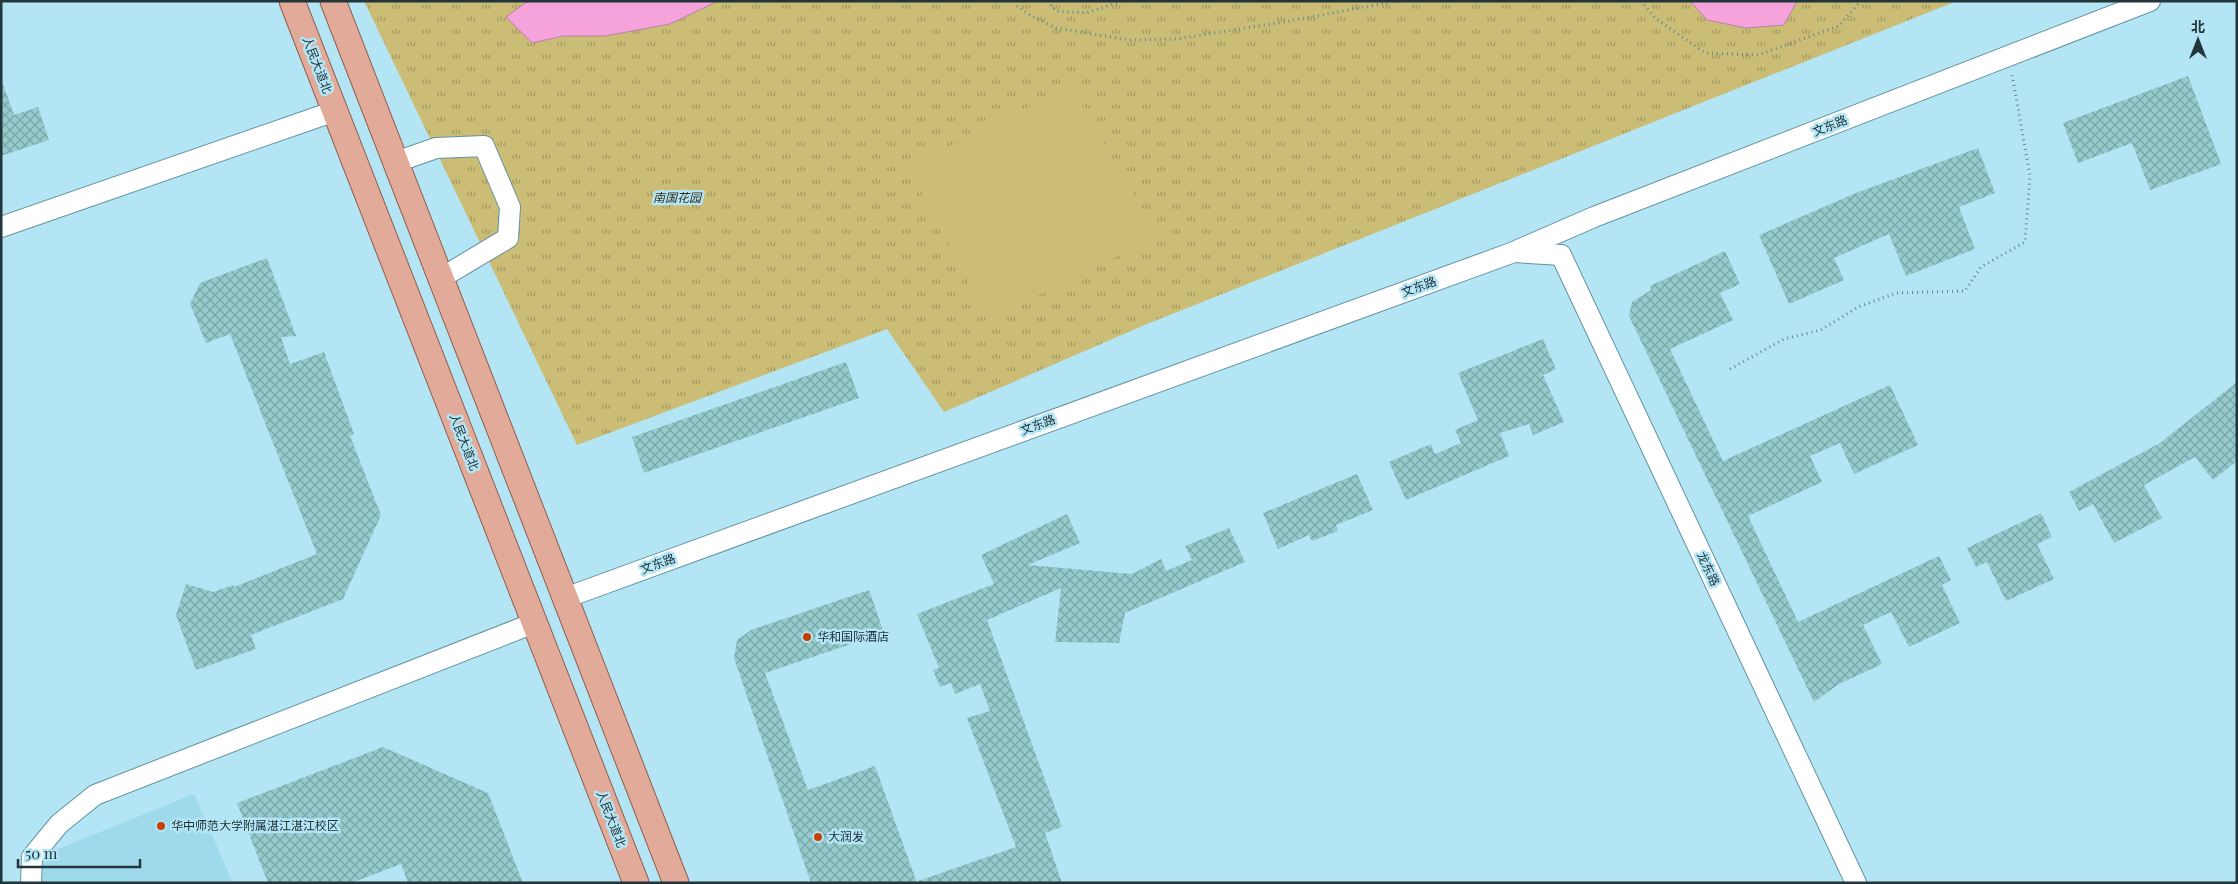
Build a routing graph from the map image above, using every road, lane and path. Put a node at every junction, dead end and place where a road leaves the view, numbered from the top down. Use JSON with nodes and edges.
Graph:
{"nodes":[{"id":1,"x":292,"y":1,"type":"edge"},
{"id":2,"x":333,"y":1,"type":"edge"},
{"id":3,"x":1015,"y":1,"type":"edge"},
{"id":4,"x":1047,"y":1,"type":"edge"},
{"id":5,"x":1122,"y":1,"type":"edge"},
{"id":6,"x":1397,"y":1,"type":"edge"},
{"id":7,"x":1641,"y":1,"type":"edge"},
{"id":8,"x":1861,"y":1,"type":"edge"},
{"id":9,"x":2150,"y":1,"type":"edge"},
{"id":10,"x":2008,"y":56,"type":"junction"},
{"id":11,"x":335,"y":111,"type":"junction"},
{"id":12,"x":396,"y":162,"type":"junction"},
{"id":13,"x":1,"y":227,"type":"edge"},
{"id":14,"x":1511,"y":253,"type":"junction"},
{"id":15,"x":1561,"y":256,"type":"joint"},
{"id":16,"x":441,"y":278,"type":"junction"},
{"id":17,"x":1730,"y":369,"type":"dead end"},
{"id":18,"x":565,"y":598,"type":"junction"},
{"id":19,"x":534,"y":623,"type":"junction"},
{"id":20,"x":31,"y":883,"type":"edge"},
{"id":21,"x":636,"y":883,"type":"edge"},
{"id":22,"x":676,"y":883,"type":"edge"},
{"id":23,"x":1856,"y":883,"type":"edge"}],
"edges":[{"from":1,"to":11,"type":"main road","name":"人民大道北"},
{"from":2,"to":12,"type":"main road"},
{"from":3,"to":6,"type":"path"},
{"from":4,"to":5,"type":"path"},
{"from":7,"to":8,"type":"path"},
{"from":9,"to":10,"type":"street","name":"文东路"},
{"from":10,"to":14,"type":"street","name":"文东路"},
{"from":10,"to":17,"type":"path"},
{"from":11,"to":13,"type":"street"},
{"from":11,"to":19,"type":"main road","name":"人民大道北"},
{"from":12,"to":16,"type":"main road"},
{"from":12,"to":16,"type":"street"},
{"from":14,"to":15,"type":"street","name":"文东路"},
{"from":14,"to":18,"type":"street","name":"文东路"},
{"from":15,"to":23,"type":"street","name":"龙东路"},
{"from":16,"to":18,"type":"main road"},
{"from":18,"to":22,"type":"main road"},
{"from":19,"to":20,"type":"street"},
{"from":19,"to":21,"type":"main road","name":"人民大道北"}]}
